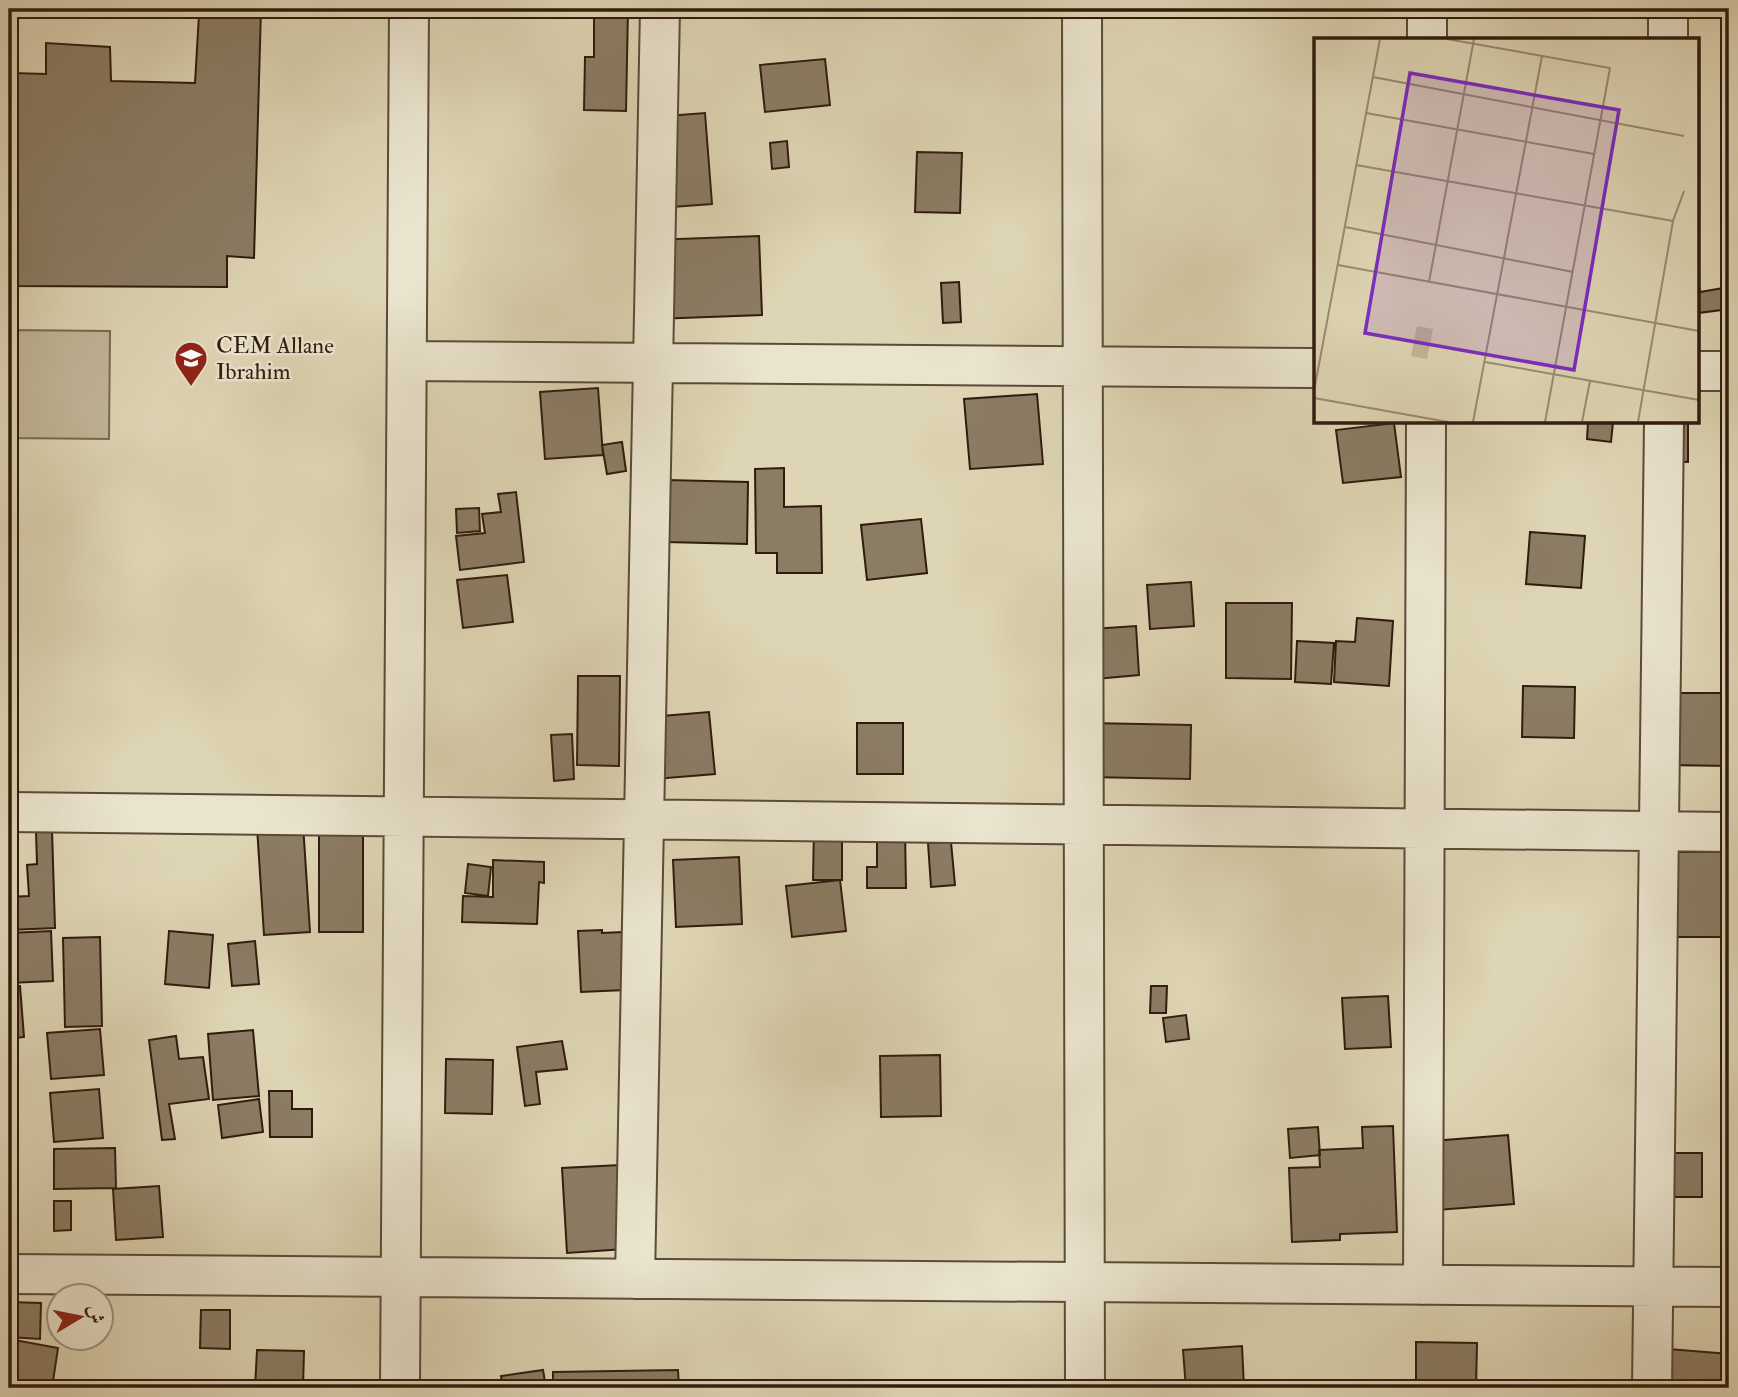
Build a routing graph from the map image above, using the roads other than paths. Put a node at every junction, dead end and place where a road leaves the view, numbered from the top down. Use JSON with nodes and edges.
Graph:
{"nodes":[{"id":1,"x":409,"y":9,"type":"edge"},
{"id":2,"x":660,"y":9,"type":"edge"},
{"id":3,"x":1082,"y":9,"type":"edge"},
{"id":4,"x":1427,"y":9,"type":"edge"},
{"id":5,"x":1668,"y":9,"type":"edge"},
{"id":6,"x":1427,"y":38,"type":"edge"},
{"id":7,"x":1668,"y":38,"type":"edge"},
{"id":8,"x":407,"y":361,"type":"junction"},
{"id":9,"x":653,"y":364,"type":"junction"},
{"id":10,"x":1083,"y":366,"type":"junction"},
{"id":11,"x":1314,"y":368,"type":"edge"},
{"id":12,"x":1700,"y":371,"type":"edge"},
{"id":13,"x":1729,"y":371,"type":"edge"},
{"id":14,"x":1426,"y":424,"type":"edge"},
{"id":15,"x":1664,"y":424,"type":"edge"},
{"id":16,"x":9,"y":812,"type":"edge"},
{"id":17,"x":403,"y":817,"type":"junction"},
{"id":18,"x":644,"y":819,"type":"junction"},
{"id":19,"x":1084,"y":825,"type":"junction"},
{"id":20,"x":1425,"y":829,"type":"junction"},
{"id":21,"x":1659,"y":832,"type":"junction"},
{"id":22,"x":1729,"y":832,"type":"edge"},
{"id":23,"x":9,"y":1274,"type":"edge"},
{"id":24,"x":400,"y":1278,"type":"junction"},
{"id":25,"x":635,"y":1279,"type":"junction"},
{"id":26,"x":1085,"y":1282,"type":"junction"},
{"id":27,"x":1423,"y":1285,"type":"junction"},
{"id":28,"x":1653,"y":1286,"type":"junction"},
{"id":29,"x":1729,"y":1287,"type":"edge"},
{"id":30,"x":400,"y":1388,"type":"edge"},
{"id":31,"x":1085,"y":1388,"type":"edge"},
{"id":32,"x":1652,"y":1388,"type":"edge"}],
"edges":[{"from":1,"to":8,"type":"street"},
{"from":2,"to":9,"type":"street"},
{"from":3,"to":10,"type":"street"},
{"from":4,"to":6,"type":"street"},
{"from":5,"to":7,"type":"street"},
{"from":8,"to":9,"type":"street"},
{"from":8,"to":17,"type":"street"},
{"from":9,"to":10,"type":"street"},
{"from":9,"to":18,"type":"street"},
{"from":10,"to":11,"type":"street"},
{"from":10,"to":19,"type":"street"},
{"from":12,"to":13,"type":"street"},
{"from":14,"to":20,"type":"street"},
{"from":15,"to":21,"type":"street"},
{"from":16,"to":17,"type":"street"},
{"from":17,"to":18,"type":"street"},
{"from":17,"to":24,"type":"street"},
{"from":18,"to":19,"type":"street"},
{"from":18,"to":25,"type":"street"},
{"from":19,"to":20,"type":"street"},
{"from":19,"to":26,"type":"street"},
{"from":20,"to":21,"type":"street"},
{"from":20,"to":27,"type":"street"},
{"from":21,"to":22,"type":"street"},
{"from":21,"to":28,"type":"street"},
{"from":23,"to":24,"type":"street"},
{"from":24,"to":25,"type":"street"},
{"from":24,"to":30,"type":"street"},
{"from":25,"to":26,"type":"street"},
{"from":26,"to":27,"type":"street"},
{"from":26,"to":31,"type":"street"},
{"from":27,"to":28,"type":"street"},
{"from":28,"to":29,"type":"street"},
{"from":28,"to":32,"type":"street"}]}
